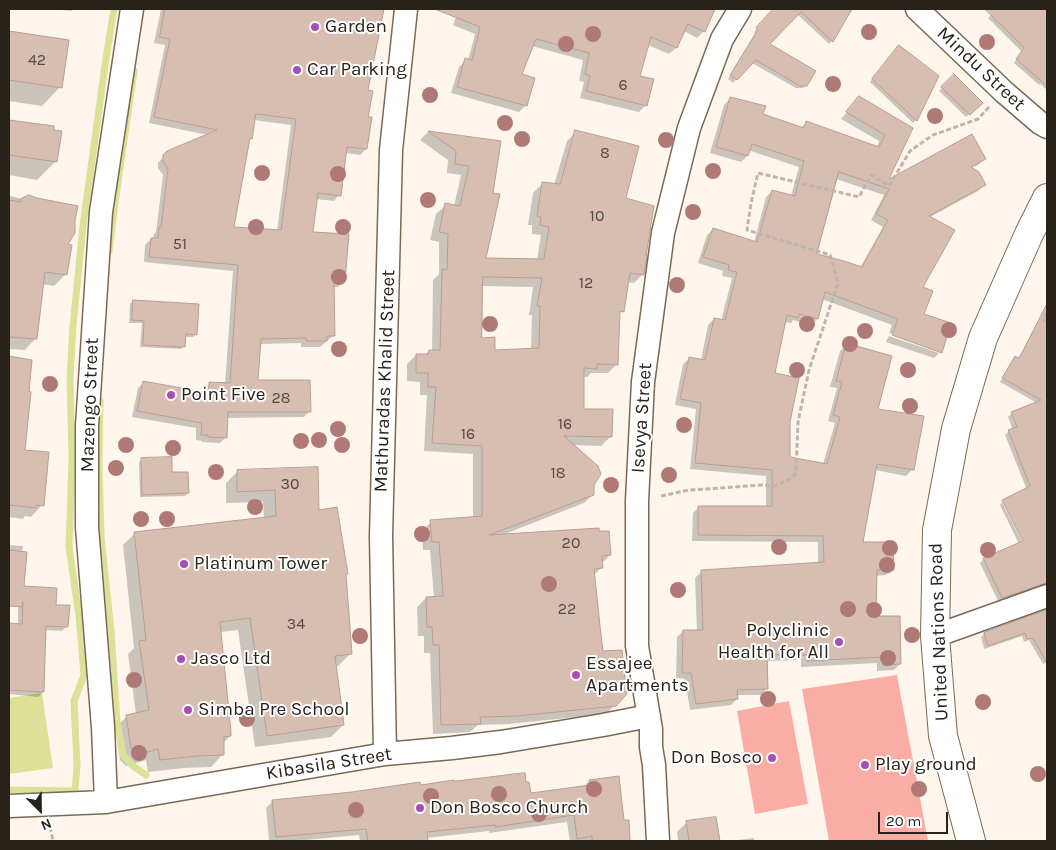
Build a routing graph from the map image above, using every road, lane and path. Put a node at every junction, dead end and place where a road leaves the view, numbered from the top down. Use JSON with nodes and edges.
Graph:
{"nodes":[{"id":1,"x":132,"y":9,"type":"edge"},
{"id":2,"x":406,"y":9,"type":"edge"},
{"id":3,"x":740,"y":9,"type":"edge"},
{"id":4,"x":917,"y":9,"type":"edge"},
{"id":5,"x":1004,"y":92,"type":"junction"},
{"id":6,"x":1047,"y":127,"type":"edge"},
{"id":7,"x":1047,"y":198,"type":"edge"},
{"id":8,"x":1047,"y":313,"type":"edge"},
{"id":9,"x":1047,"y":322,"type":"edge"},
{"id":10,"x":637,"y":501,"type":"junction"},
{"id":11,"x":1047,"y":596,"type":"edge"},
{"id":12,"x":935,"y":636,"type":"junction"},
{"id":13,"x":648,"y":716,"type":"junction"},
{"id":14,"x":385,"y":754,"type":"junction"},
{"id":15,"x":106,"y":802,"type":"junction"},
{"id":16,"x":9,"y":806,"type":"edge"},
{"id":17,"x":658,"y":841,"type":"edge"},
{"id":18,"x":971,"y":841,"type":"edge"}],
"edges":[{"from":1,"to":15,"type":"street","name":"Mazengo Street"},
{"from":2,"to":14,"type":"street","name":"Mathuradas Khalid Street"},
{"from":3,"to":10,"type":"street","name":"Isevya Street"},
{"from":4,"to":5,"type":"street","name":"Mindu Street"},
{"from":5,"to":6,"type":"street","name":"Mindu Street"},
{"from":5,"to":10,"type":"path"},
{"from":7,"to":12,"type":"street","name":"United Nations Road"},
{"from":8,"to":9,"type":"path"},
{"from":10,"to":13,"type":"street","name":"Isevya Street"},
{"from":11,"to":12,"type":"street"},
{"from":12,"to":18,"type":"street","name":"United Nations Road"},
{"from":13,"to":14,"type":"street","name":"Kibasila Street"},
{"from":13,"to":17,"type":"street","name":"Isevya Street"},
{"from":14,"to":15,"type":"street","name":"Kibasila Street"},
{"from":15,"to":16,"type":"street","name":"Kibasila Street"}]}
